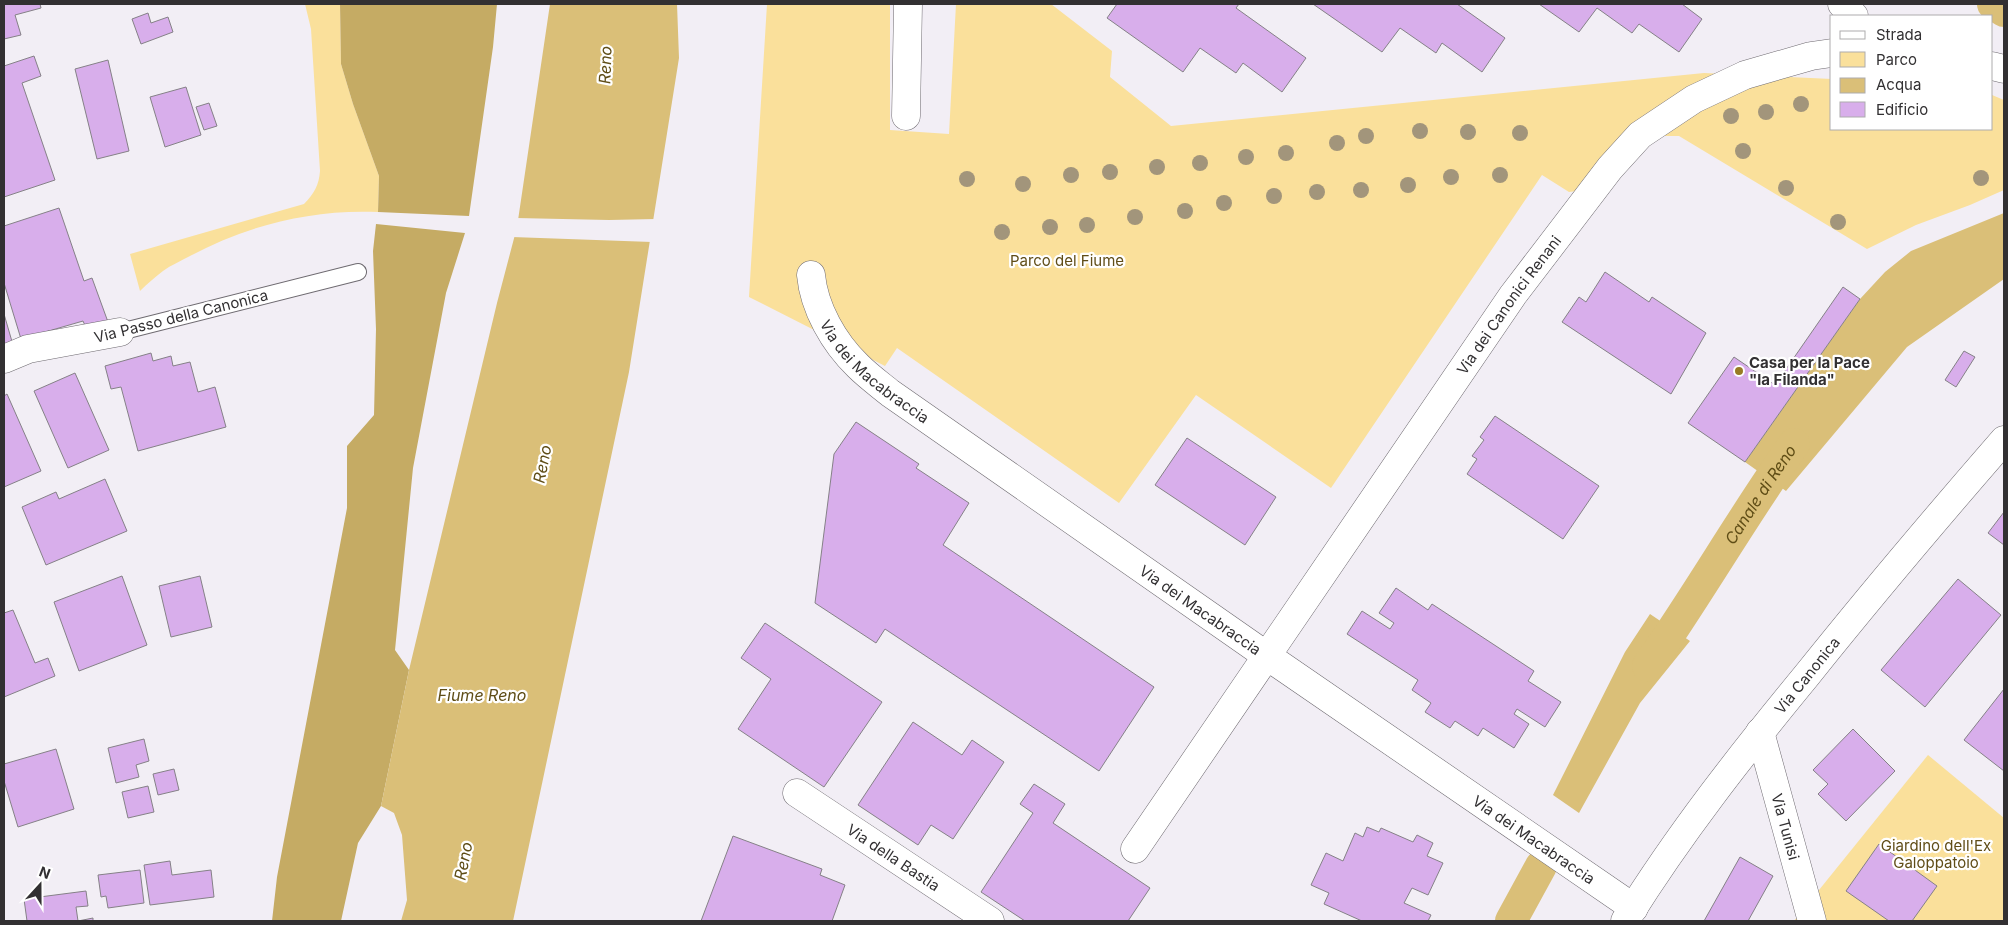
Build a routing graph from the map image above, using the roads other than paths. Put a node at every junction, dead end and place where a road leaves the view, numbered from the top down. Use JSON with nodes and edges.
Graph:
{"nodes":[{"id":1,"x":908,"y":4,"type":"edge"},
{"id":2,"x":1842,"y":4,"type":"edge"},
{"id":3,"x":1853,"y":15,"type":"edge"},
{"id":4,"x":1830,"y":53,"type":"edge"},
{"id":5,"x":906,"y":116,"type":"dead end"},
{"id":6,"x":358,"y":272,"type":"dead end"},
{"id":7,"x":811,"y":275,"type":"dead end"},
{"id":8,"x":120,"y":332,"type":"joint"},
{"id":9,"x":4,"y":359,"type":"edge"},
{"id":10,"x":2004,"y":440,"type":"edge"},
{"id":11,"x":1267,"y":656,"type":"junction"},
{"id":12,"x":1760,"y":732,"type":"junction"},
{"id":13,"x":797,"y":793,"type":"dead end"},
{"id":14,"x":1135,"y":849,"type":"dead end"},
{"id":15,"x":1629,"y":915,"type":"edge"},
{"id":16,"x":990,"y":921,"type":"edge"},
{"id":17,"x":1812,"y":921,"type":"edge"}],
"edges":[{"from":1,"to":5,"type":"street"},
{"from":2,"to":3,"type":"street"},
{"from":4,"to":11,"type":"street","name":"Via dei Canonici Renani"},
{"from":6,"to":8,"type":"lane","name":"Via Passo della Canonica"},
{"from":7,"to":11,"type":"street","name":"Via dei Macabraccia"},
{"from":8,"to":9,"type":"street","name":"Via Passo della Canonica"},
{"from":10,"to":12,"type":"street","name":"Via Canonica"},
{"from":11,"to":14,"type":"street","name":"Via dei Canonici Renani"},
{"from":11,"to":15,"type":"street","name":"Via dei Macabraccia"},
{"from":12,"to":15,"type":"street","name":"Via Canonica"},
{"from":12,"to":17,"type":"street","name":"Via Tunisi"},
{"from":13,"to":16,"type":"street","name":"Via della Bastia"}]}
